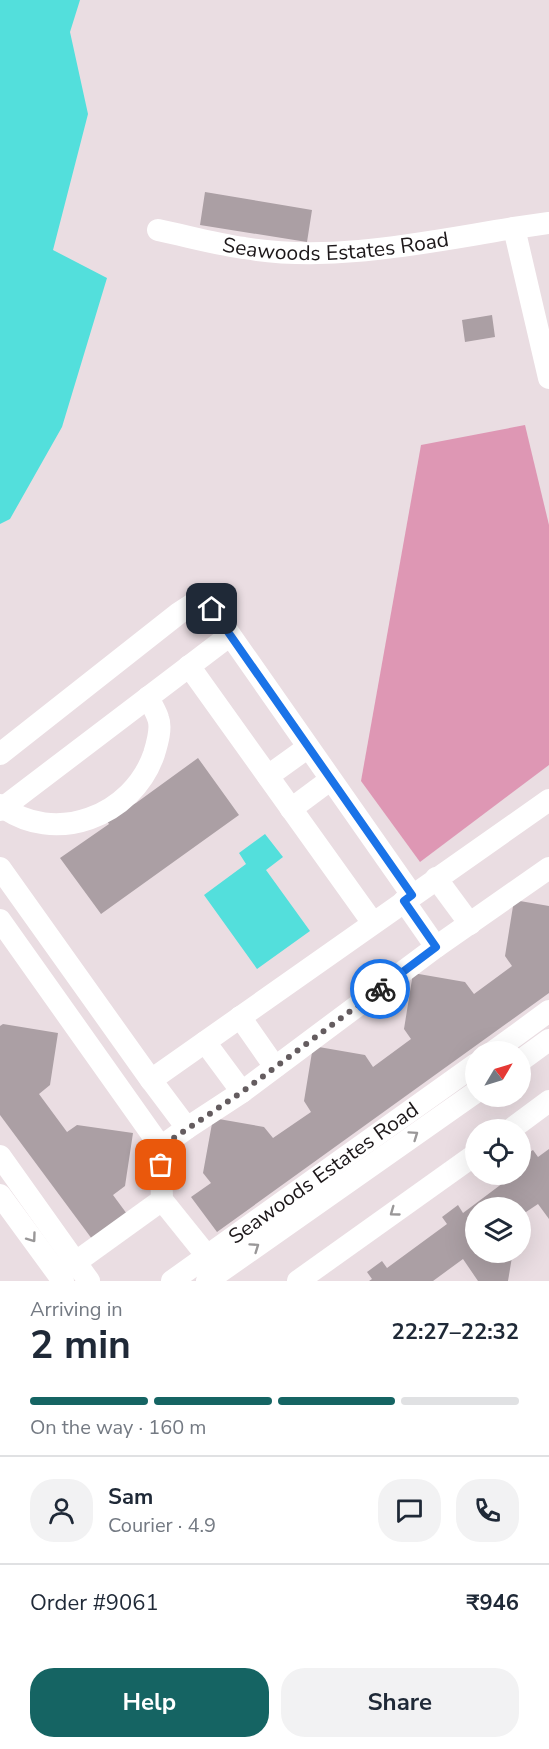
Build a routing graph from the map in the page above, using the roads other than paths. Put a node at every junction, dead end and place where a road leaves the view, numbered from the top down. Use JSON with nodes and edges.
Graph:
{"nodes":[{"id":1,"x":549,"y":223,"type":"edge"},
{"id":2,"x":514,"y":228,"type":"junction"},
{"id":3,"x":158,"y":230,"type":"dead end"},
{"id":4,"x":549,"y":378,"type":"edge"},
{"id":5,"x":229,"y":636,"type":"junction"},
{"id":6,"x":189,"y":666,"type":"junction"},
{"id":7,"x":148,"y":697,"type":"junction"},
{"id":8,"x":307,"y":748,"type":"junction"},
{"id":9,"x":0,"y":754,"type":"edge"},
{"id":10,"x":268,"y":776,"type":"junction"},
{"id":11,"x":330,"y":780,"type":"junction"},
{"id":12,"x":549,"y":800,"type":"edge"},
{"id":13,"x":1,"y":808,"type":"edge"},
{"id":14,"x":291,"y":809,"type":"junction"},
{"id":15,"x":0,"y":868,"type":"edge"},
{"id":16,"x":549,"y":868,"type":"edge"},
{"id":17,"x":436,"y":878,"type":"junction"},
{"id":18,"x":408,"y":898,"type":"junction"},
{"id":19,"x":0,"y":920,"type":"edge"},
{"id":20,"x":373,"y":923,"type":"junction"},
{"id":21,"x":470,"y":924,"type":"junction"},
{"id":22,"x":436,"y":947,"type":"junction"},
{"id":23,"x":62,"y":955,"type":"junction"},
{"id":24,"x":39,"y":974,"type":"junction"},
{"id":25,"x":549,"y":1011,"type":"edge"},
{"id":26,"x":240,"y":1017,"type":"junction"},
{"id":27,"x":549,"y":1040,"type":"edge"},
{"id":28,"x":508,"y":1041,"type":"edge"},
{"id":29,"x":205,"y":1042,"type":"junction"},
{"id":30,"x":531,"y":1052,"type":"edge"},
{"id":31,"x":275,"y":1067,"type":"junction"},
{"id":32,"x":465,"y":1072,"type":"edge"},
{"id":33,"x":151,"y":1080,"type":"junction"},
{"id":34,"x":242,"y":1092,"type":"junction"},
{"id":35,"x":465,"y":1100,"type":"edge"},
{"id":36,"x":549,"y":1101,"type":"edge"},
{"id":37,"x":525,"y":1119,"type":"edge"},
{"id":38,"x":187,"y":1128,"type":"junction"},
{"id":39,"x":165,"y":1144,"type":"junction"},
{"id":40,"x":0,"y":1156,"type":"edge"},
{"id":41,"x":465,"y":1162,"type":"edge"},
{"id":42,"x":0,"y":1195,"type":"edge"},
{"id":43,"x":162,"y":1200,"type":"junction"},
{"id":44,"x":207,"y":1256,"type":"junction"},
{"id":45,"x":76,"y":1262,"type":"junction"},
{"id":46,"x":63,"y":1281,"type":"edge"},
{"id":47,"x":89,"y":1281,"type":"edge"},
{"id":48,"x":172,"y":1281,"type":"edge"},
{"id":49,"x":207,"y":1281,"type":"edge"},
{"id":50,"x":298,"y":1281,"type":"edge"}],
"edges":[{"from":1,"to":2,"type":"street","name":"Seawoods Estates Road"},
{"from":2,"to":3,"type":"street","name":"Seawoods Estates Road"},
{"from":2,"to":4,"type":"street"},
{"from":5,"to":6,"type":"street"},
{"from":5,"to":8,"type":"street"},
{"from":5,"to":9,"type":"street"},
{"from":6,"to":7,"type":"street"},
{"from":6,"to":10,"type":"street"},
{"from":7,"to":13,"type":"street"},
{"from":7,"to":13,"type":"street"},
{"from":8,"to":10,"type":"street"},
{"from":8,"to":11,"type":"street"},
{"from":10,"to":14,"type":"street"},
{"from":11,"to":14,"type":"street"},
{"from":11,"to":18,"type":"street"},
{"from":12,"to":17,"type":"street"},
{"from":14,"to":20,"type":"street"},
{"from":15,"to":23,"type":"street"},
{"from":16,"to":21,"type":"street"},
{"from":17,"to":18,"type":"street"},
{"from":17,"to":21,"type":"street"},
{"from":18,"to":20,"type":"street"},
{"from":18,"to":22,"type":"street"},
{"from":19,"to":24,"type":"street"},
{"from":20,"to":26,"type":"street"},
{"from":21,"to":22,"type":"street"},
{"from":22,"to":31,"type":"street"},
{"from":23,"to":24,"type":"street"},
{"from":23,"to":33,"type":"street"},
{"from":24,"to":39,"type":"street"},
{"from":25,"to":28,"type":"street"},
{"from":26,"to":29,"type":"street"},
{"from":26,"to":31,"type":"street"},
{"from":27,"to":30,"type":"street"},
{"from":29,"to":33,"type":"street"},
{"from":29,"to":34,"type":"street"},
{"from":31,"to":34,"type":"street"},
{"from":32,"to":44,"type":"street","name":"Seawoods Estates Road"},
{"from":33,"to":38,"type":"street"},
{"from":34,"to":38,"type":"street"},
{"from":49,"to":35,"type":"street","name":"Seawoods Estates Road","one_way":true},
{"from":36,"to":37,"type":"street"},
{"from":38,"to":39,"type":"street"},
{"from":39,"to":43,"type":"street"},
{"from":40,"to":45,"type":"street"},
{"from":41,"to":50,"type":"street","one_way":true},
{"from":42,"to":46,"type":"street","one_way":true},
{"from":43,"to":44,"type":"street"},
{"from":43,"to":45,"type":"street"},
{"from":44,"to":48,"type":"street","name":"Seawoods Estates Road"},
{"from":45,"to":47,"type":"street"}]}
